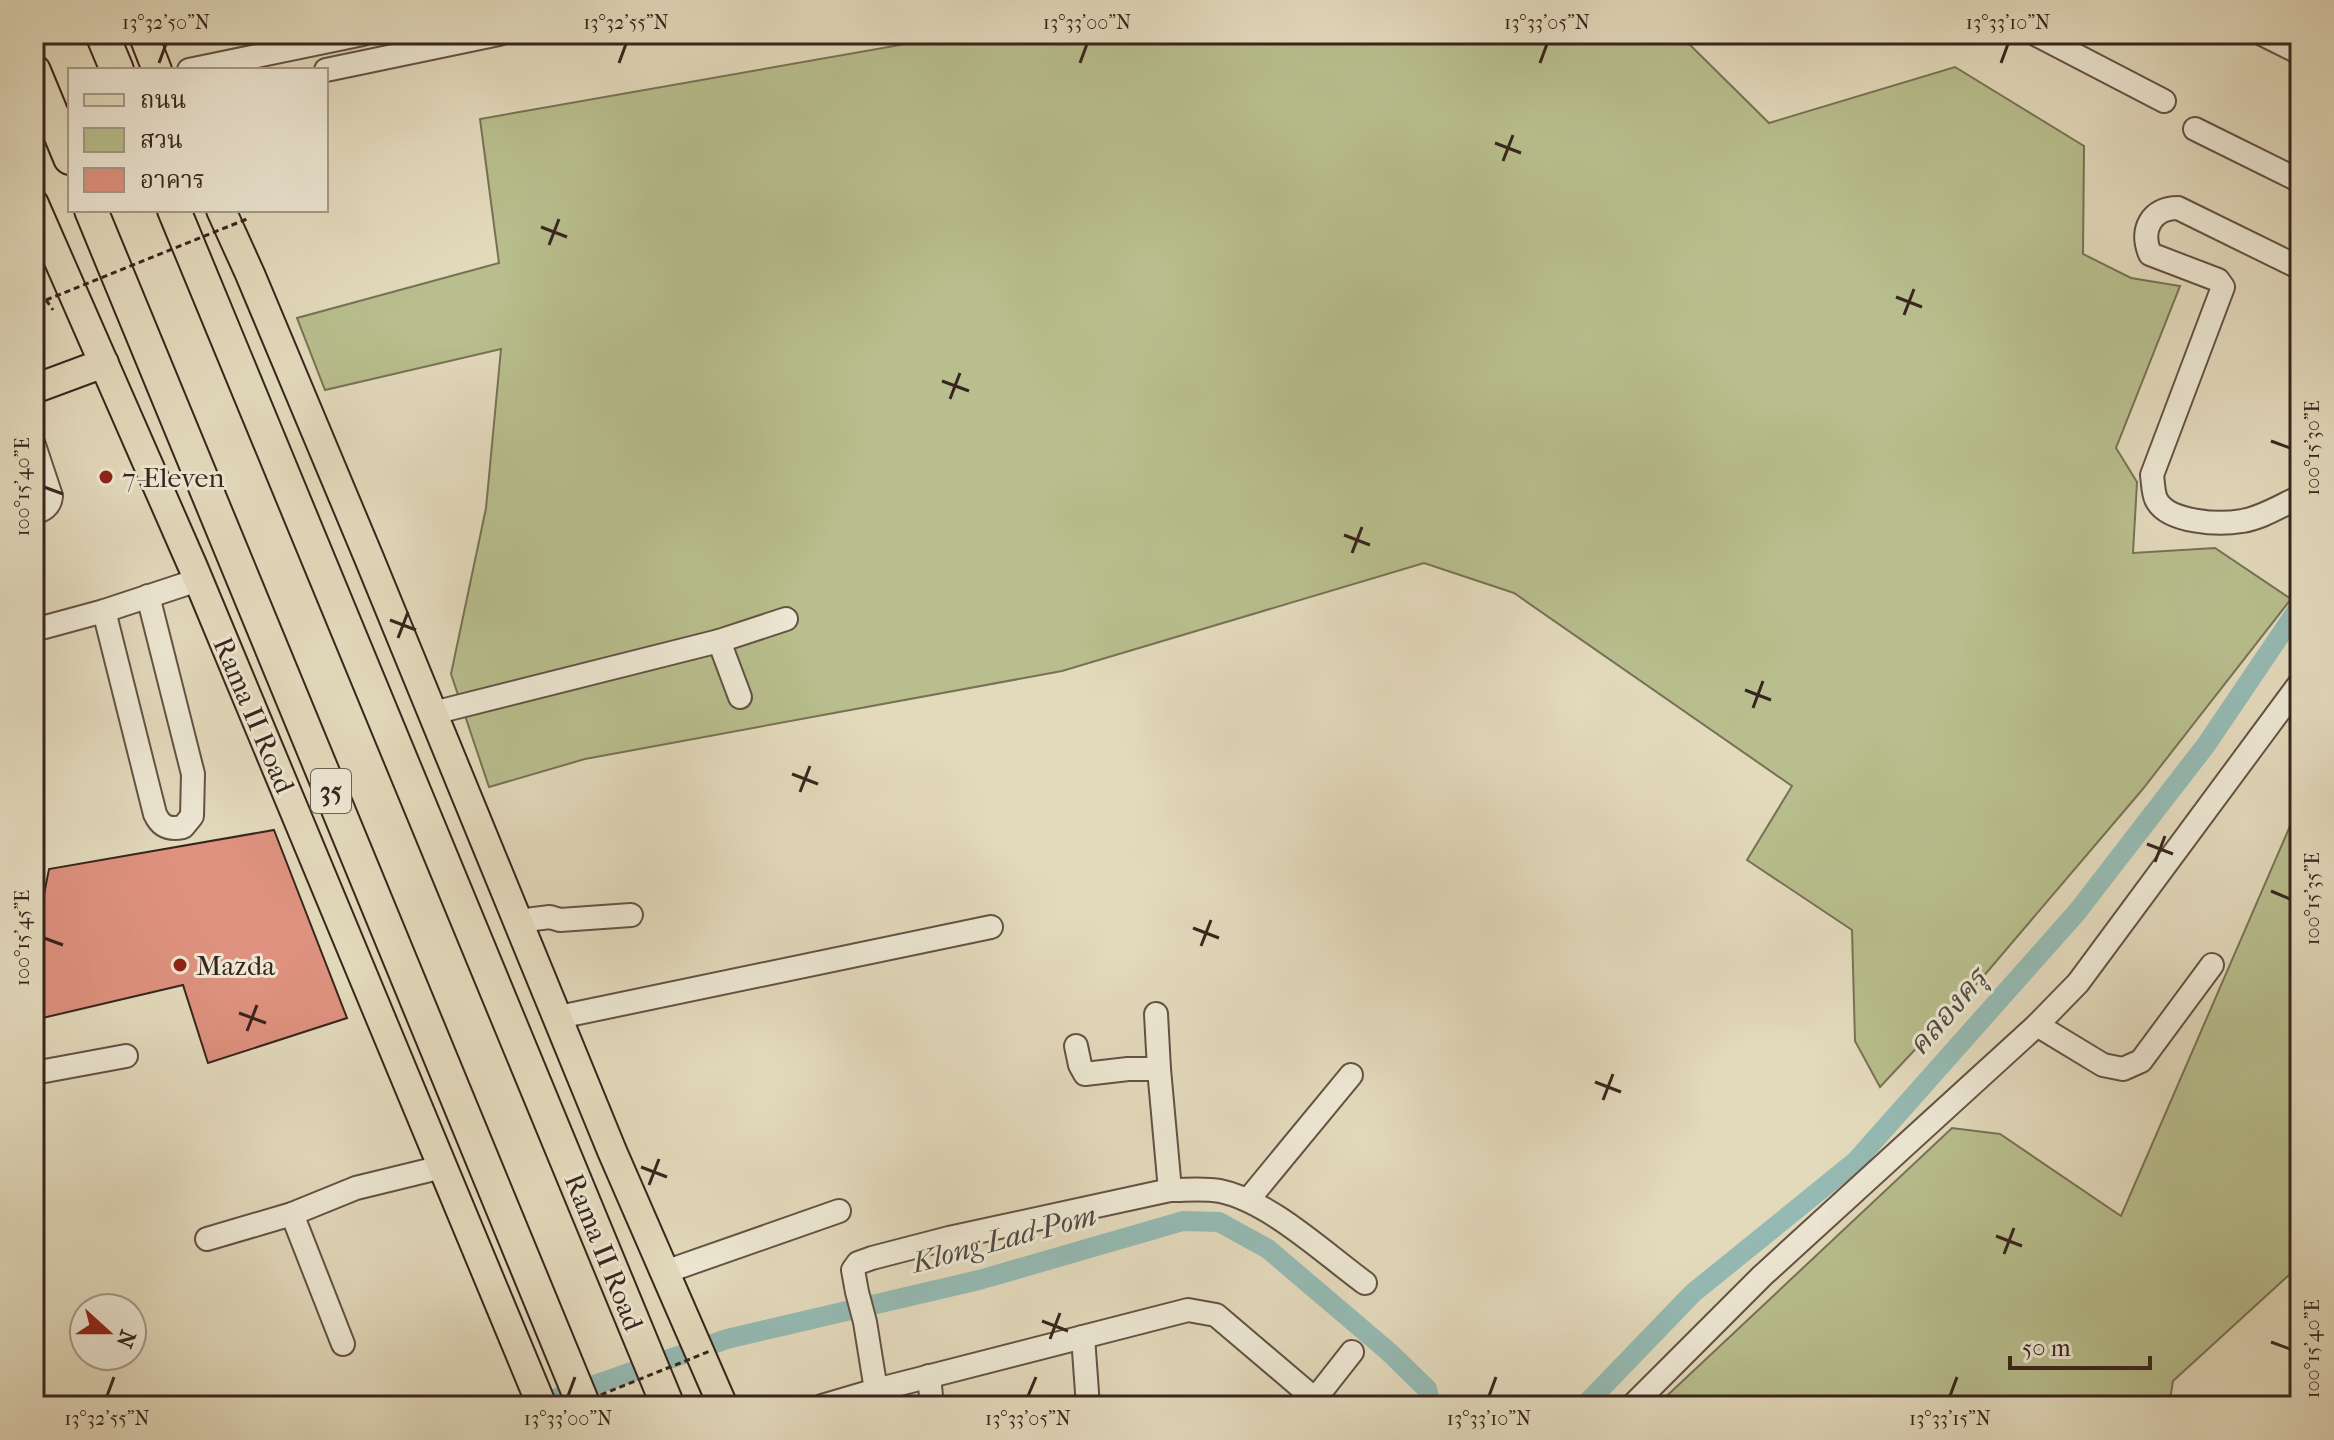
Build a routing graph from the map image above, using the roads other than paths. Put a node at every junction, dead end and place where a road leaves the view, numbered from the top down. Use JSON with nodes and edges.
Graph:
{"nodes":[{"id":1,"x":102,"y":34,"type":"edge"},
{"id":2,"x":143,"y":34,"type":"edge"},
{"id":3,"x":363,"y":34,"type":"edge"},
{"id":4,"x":499,"y":34,"type":"edge"},
{"id":5,"x":2035,"y":34,"type":"edge"},
{"id":6,"x":2262,"y":34,"type":"edge"},
{"id":7,"x":2300,"y":53,"type":"edge"},
{"id":8,"x":116,"y":68,"type":"edge"},
{"id":9,"x":156,"y":68,"type":"edge"},
{"id":10,"x":199,"y":68,"type":"edge"},
{"id":11,"x":328,"y":70,"type":"edge"},
{"id":12,"x":34,"y":71,"type":"edge"},
{"id":13,"x":2164,"y":101,"type":"dead end"},
{"id":14,"x":2195,"y":129,"type":"dead end"},
{"id":15,"x":68,"y":153,"type":"edge"},
{"id":16,"x":2300,"y":181,"type":"edge"},
{"id":17,"x":34,"y":204,"type":"edge"},
{"id":18,"x":92,"y":212,"type":"edge"},
{"id":19,"x":175,"y":212,"type":"edge"},
{"id":20,"x":234,"y":214,"type":"edge"},
{"id":21,"x":2300,"y":268,"type":"edge"},
{"id":22,"x":104,"y":363,"type":"junction"},
{"id":23,"x":34,"y":389,"type":"edge"},
{"id":24,"x":34,"y":445,"type":"edge"},
{"id":25,"x":2300,"y":497,"type":"edge"},
{"id":26,"x":34,"y":513,"type":"edge"},
{"id":27,"x":198,"y":580,"type":"junction"},
{"id":28,"x":148,"y":596,"type":"junction"},
{"id":29,"x":104,"y":611,"type":"junction"},
{"id":30,"x":786,"y":619,"type":"dead end"},
{"id":31,"x":34,"y":630,"type":"edge"},
{"id":32,"x":719,"y":641,"type":"junction"},
{"id":33,"x":2300,"y":683,"type":"edge"},
{"id":34,"x":740,"y":697,"type":"dead end"},
{"id":35,"x":433,"y":713,"type":"junction"},
{"id":36,"x":631,"y":915,"type":"dead end"},
{"id":37,"x":518,"y":921,"type":"junction"},
{"id":38,"x":991,"y":927,"type":"dead end"},
{"id":39,"x":2212,"y":965,"type":"dead end"},
{"id":40,"x":1156,"y":1014,"type":"dead end"},
{"id":41,"x":559,"y":1017,"type":"junction"},
{"id":42,"x":2037,"y":1025,"type":"junction"},
{"id":43,"x":1076,"y":1046,"type":"dead end"},
{"id":44,"x":126,"y":1056,"type":"dead end"},
{"id":45,"x":1159,"y":1069,"type":"junction"},
{"id":46,"x":34,"y":1073,"type":"edge"},
{"id":47,"x":1351,"y":1075,"type":"dead end"},
{"id":48,"x":442,"y":1167,"type":"junction"},
{"id":49,"x":1170,"y":1190,"type":"junction"},
{"id":50,"x":1248,"y":1200,"type":"junction"},
{"id":51,"x":839,"y":1211,"type":"dead end"},
{"id":52,"x":292,"y":1214,"type":"junction"},
{"id":53,"x":207,"y":1239,"type":"dead end"},
{"id":54,"x":665,"y":1272,"type":"junction"},
{"id":55,"x":1365,"y":1283,"type":"dead end"},
{"id":56,"x":1083,"y":1337,"type":"junction"},
{"id":57,"x":343,"y":1344,"type":"dead end"},
{"id":58,"x":1352,"y":1352,"type":"dead end"},
{"id":59,"x":929,"y":1376,"type":"junction"},
{"id":60,"x":876,"y":1390,"type":"junction"},
{"id":61,"x":537,"y":1395,"type":"edge"},
{"id":62,"x":719,"y":1396,"type":"edge"},
{"id":63,"x":665,"y":1400,"type":"edge"},
{"id":64,"x":1319,"y":1402,"type":"edge"},
{"id":65,"x":584,"y":1406,"type":"edge"},
{"id":66,"x":822,"y":1406,"type":"edge"},
{"id":67,"x":932,"y":1406,"type":"edge"},
{"id":68,"x":1088,"y":1406,"type":"edge"},
{"id":69,"x":1632,"y":1406,"type":"edge"}],
"edges":[{"from":1,"to":8,"type":"highway"},
{"from":2,"to":9,"type":"main road"},
{"from":3,"to":10,"type":"street"},
{"from":4,"to":11,"type":"street"},
{"from":5,"to":13,"type":"street"},
{"from":6,"to":7,"type":"street"},
{"from":12,"to":15,"type":"highway"},
{"from":14,"to":16,"type":"street"},
{"from":17,"to":22,"type":"main road","name":"Rama II Road","number":"35"},
{"from":18,"to":65,"type":"highway","name":"Rama II Road","number":"35"},
{"from":19,"to":63,"type":"highway","name":"Rama II Road"},
{"from":20,"to":35,"type":"main road","name":"Rama II Road"},
{"from":21,"to":25,"type":"street"},
{"from":22,"to":23,"type":"main road"},
{"from":22,"to":27,"type":"main road","name":"Rama II Road","number":"35"},
{"from":24,"to":26,"type":"street"},
{"from":27,"to":28,"type":"street"},
{"from":27,"to":48,"type":"main road","name":"Rama II Road","number":"35"},
{"from":28,"to":29,"type":"street"},
{"from":28,"to":29,"type":"street"},
{"from":29,"to":31,"type":"street"},
{"from":30,"to":32,"type":"street"},
{"from":32,"to":34,"type":"street"},
{"from":32,"to":35,"type":"street"},
{"from":33,"to":42,"type":"street"},
{"from":35,"to":37,"type":"main road","name":"Rama II Road"},
{"from":36,"to":37,"type":"street"},
{"from":37,"to":41,"type":"main road","name":"Rama II Road"},
{"from":38,"to":41,"type":"street"},
{"from":39,"to":42,"type":"street"},
{"from":40,"to":45,"type":"street"},
{"from":41,"to":54,"type":"main road","name":"Rama II Road"},
{"from":42,"to":69,"type":"street"},
{"from":43,"to":45,"type":"street"},
{"from":44,"to":46,"type":"street"},
{"from":45,"to":49,"type":"street"},
{"from":47,"to":50,"type":"street"},
{"from":48,"to":52,"type":"street"},
{"from":48,"to":61,"type":"main road","name":"Rama II Road","number":"35"},
{"from":49,"to":50,"type":"street"},
{"from":49,"to":60,"type":"street"},
{"from":50,"to":55,"type":"street"},
{"from":51,"to":54,"type":"street"},
{"from":52,"to":53,"type":"street"},
{"from":52,"to":57,"type":"street"},
{"from":54,"to":62,"type":"main road","name":"Rama II Road"},
{"from":56,"to":59,"type":"street"},
{"from":56,"to":64,"type":"street"},
{"from":56,"to":68,"type":"street"},
{"from":58,"to":64,"type":"street"},
{"from":59,"to":60,"type":"street"},
{"from":59,"to":67,"type":"street"},
{"from":60,"to":66,"type":"street"}]}
